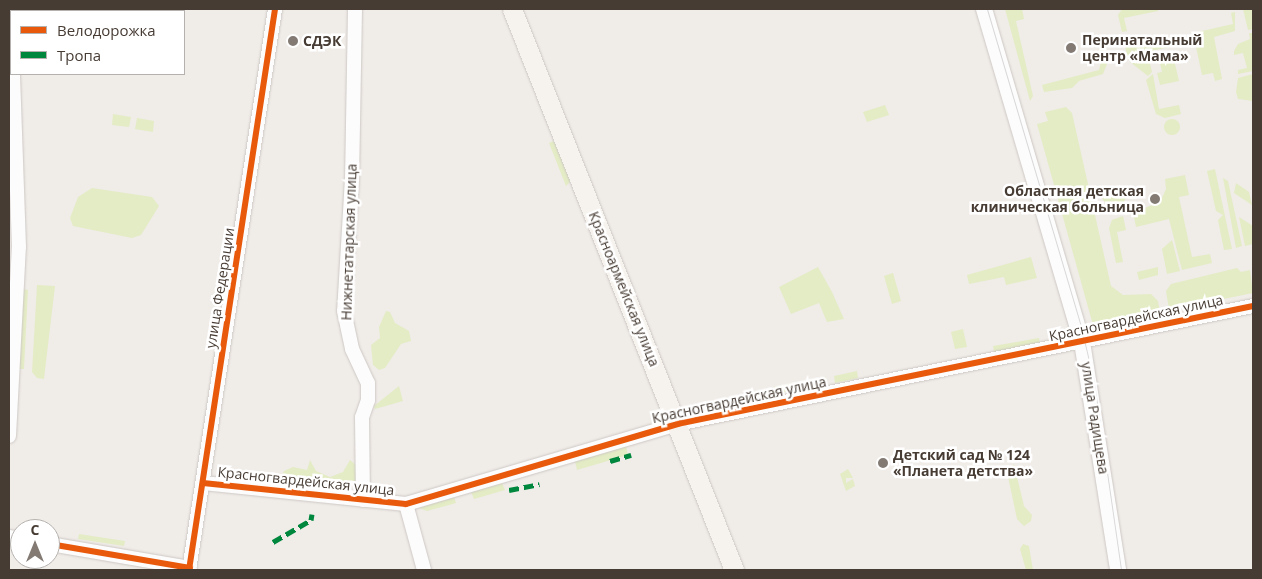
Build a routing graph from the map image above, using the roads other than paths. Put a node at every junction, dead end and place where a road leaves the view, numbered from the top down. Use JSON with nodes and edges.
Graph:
{"nodes":[{"id":1,"x":275,"y":9,"type":"edge"},
{"id":2,"x":355,"y":9,"type":"edge"},
{"id":3,"x":512,"y":9,"type":"edge"},
{"id":4,"x":984,"y":9,"type":"edge"},
{"id":5,"x":13,"y":75,"type":"edge"},
{"id":6,"x":1253,"y":306,"type":"edge"},
{"id":7,"x":1082,"y":342,"type":"junction"},
{"id":8,"x":677,"y":424,"type":"junction"},
{"id":9,"x":9,"y":436,"type":"edge"},
{"id":10,"x":203,"y":483,"type":"junction"},
{"id":11,"x":363,"y":500,"type":"junction"},
{"id":12,"x":406,"y":504,"type":"junction"},
{"id":13,"x":60,"y":546,"type":"edge"},
{"id":14,"x":189,"y":569,"type":"edge"},
{"id":15,"x":424,"y":570,"type":"edge"},
{"id":16,"x":734,"y":570,"type":"edge"},
{"id":17,"x":1118,"y":570,"type":"edge"}],
"edges":[{"from":1,"to":10,"type":"street","name":"улица Федерации"},
{"from":2,"to":11,"type":"street","name":"Нижнетатарская улица"},
{"from":3,"to":8,"type":"main road","name":"Красноармейская улица"},
{"from":4,"to":7,"type":"street","name":"улица Радищева"},
{"from":5,"to":9,"type":"street"},
{"from":6,"to":7,"type":"street","name":"Красногвардейская улица"},
{"from":7,"to":8,"type":"street","name":"Красногвардейская улица"},
{"from":7,"to":17,"type":"street","name":"улица Радищева"},
{"from":8,"to":12,"type":"street","name":"Красногвардейская улица"},
{"from":8,"to":16,"type":"main road","name":"Красноармейская улица"},
{"from":10,"to":11,"type":"street","name":"Красногвардейская улица"},
{"from":10,"to":14,"type":"street","name":"улица Федерации"},
{"from":11,"to":12,"type":"street","name":"Красногвардейская улица"},
{"from":12,"to":15,"type":"street"},
{"from":13,"to":14,"type":"street"}]}
